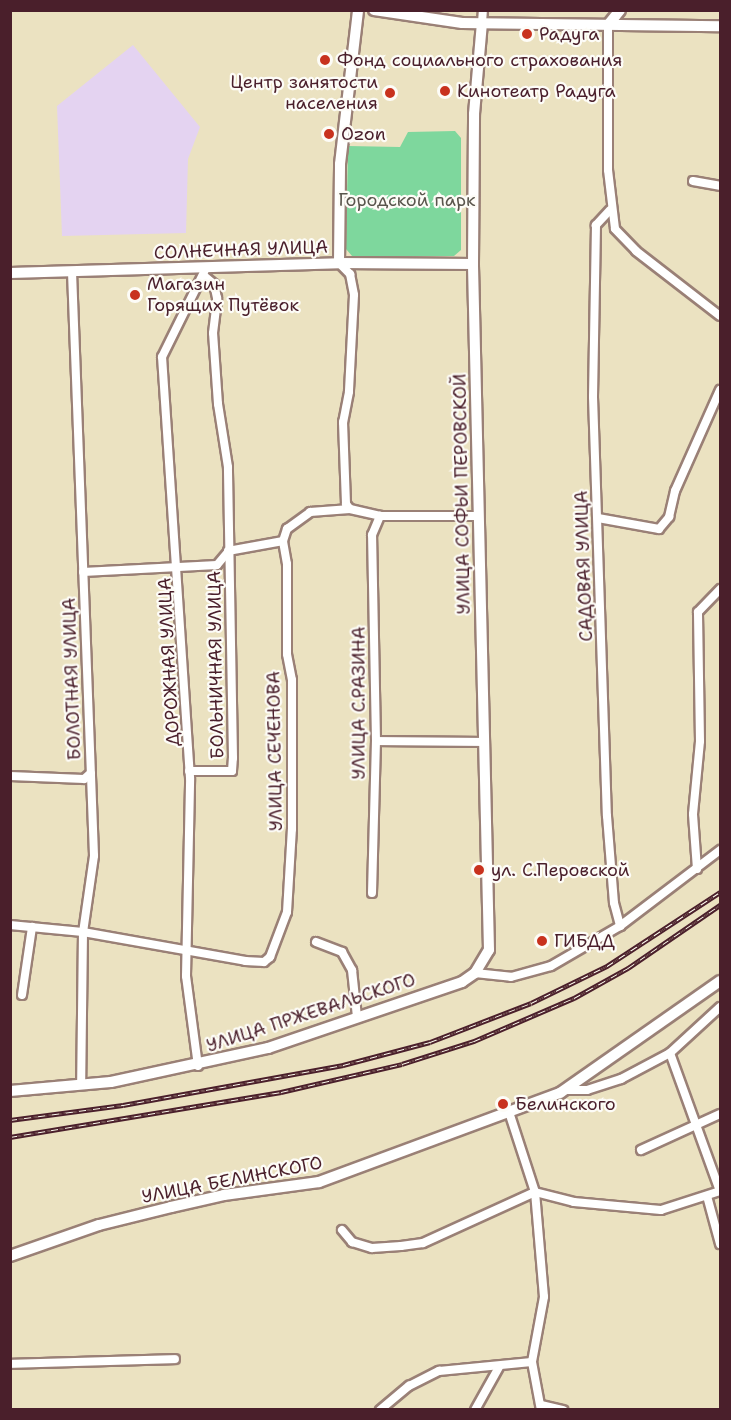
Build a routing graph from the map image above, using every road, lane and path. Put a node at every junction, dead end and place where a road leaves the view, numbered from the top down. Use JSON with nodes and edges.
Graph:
{"nodes":[{"id":1,"x":357,"y":10,"type":"edge"},
{"id":2,"x":374,"y":10,"type":"edge"},
{"id":3,"x":483,"y":10,"type":"edge"},
{"id":4,"x":620,"y":10,"type":"edge"},
{"id":5,"x":482,"y":23,"type":"junction"},
{"id":6,"x":608,"y":25,"type":"junction"},
{"id":7,"x":720,"y":26,"type":"edge"},
{"id":8,"x":693,"y":181,"type":"dead end"},
{"id":9,"x":720,"y":186,"type":"edge"},
{"id":10,"x":610,"y":210,"type":"junction"},
{"id":11,"x":339,"y":263,"type":"junction"},
{"id":12,"x":473,"y":264,"type":"junction"},
{"id":13,"x":72,"y":272,"type":"junction"},
{"id":14,"x":205,"y":272,"type":"junction"},
{"id":15,"x":10,"y":273,"type":"edge"},
{"id":16,"x":720,"y":316,"type":"edge"},
{"id":17,"x":720,"y":390,"type":"edge"},
{"id":18,"x":350,"y":509,"type":"junction"},
{"id":19,"x":380,"y":516,"type":"junction"},
{"id":20,"x":480,"y":516,"type":"junction"},
{"id":21,"x":598,"y":518,"type":"junction"},
{"id":22,"x":283,"y":541,"type":"junction"},
{"id":23,"x":228,"y":551,"type":"junction"},
{"id":24,"x":179,"y":568,"type":"junction"},
{"id":25,"x":83,"y":572,"type":"junction"},
{"id":26,"x":720,"y":589,"type":"edge"},
{"id":27,"x":376,"y":741,"type":"junction"},
{"id":28,"x":484,"y":742,"type":"junction"},
{"id":29,"x":189,"y":771,"type":"junction"},
{"id":30,"x":91,"y":773,"type":"junction"},
{"id":31,"x":10,"y":776,"type":"edge"},
{"id":32,"x":720,"y":850,"type":"edge"},
{"id":33,"x":697,"y":868,"type":"junction"},
{"id":34,"x":372,"y":893,"type":"dead end"},
{"id":35,"x":10,"y":925,"type":"edge"},
{"id":36,"x":621,"y":926,"type":"junction"},
{"id":37,"x":32,"y":927,"type":"junction"},
{"id":38,"x":83,"y":932,"type":"junction"},
{"id":39,"x":316,"y":942,"type":"dead end"},
{"id":40,"x":185,"y":948,"type":"junction"},
{"id":41,"x":475,"y":973,"type":"junction"},
{"id":42,"x":720,"y":981,"type":"edge"},
{"id":43,"x":22,"y":994,"type":"dead end"},
{"id":44,"x":720,"y":1007,"type":"edge"},
{"id":45,"x":357,"y":1017,"type":"junction"},
{"id":46,"x":670,"y":1053,"type":"junction"},
{"id":47,"x":198,"y":1066,"type":"junction"},
{"id":48,"x":81,"y":1085,"type":"junction"},
{"id":49,"x":10,"y":1091,"type":"edge"},
{"id":50,"x":564,"y":1092,"type":"junction"},
{"id":51,"x":509,"y":1112,"type":"junction"},
{"id":52,"x":720,"y":1114,"type":"edge"},
{"id":53,"x":694,"y":1126,"type":"junction"},
{"id":54,"x":641,"y":1150,"type":"dead end"},
{"id":55,"x":720,"y":1191,"type":"edge"},
{"id":56,"x":535,"y":1192,"type":"junction"},
{"id":57,"x":706,"y":1196,"type":"junction"},
{"id":58,"x":342,"y":1230,"type":"dead end"},
{"id":59,"x":720,"y":1244,"type":"edge"},
{"id":60,"x":10,"y":1256,"type":"edge"},
{"id":61,"x":176,"y":1359,"type":"dead end"},
{"id":62,"x":532,"y":1362,"type":"junction"},
{"id":63,"x":10,"y":1364,"type":"edge"},
{"id":64,"x":500,"y":1367,"type":"junction"},
{"id":65,"x":541,"y":1407,"type":"edge"},
{"id":66,"x":380,"y":1410,"type":"edge"},
{"id":67,"x":476,"y":1410,"type":"edge"},
{"id":68,"x":563,"y":1410,"type":"edge"}],
"edges":[{"from":1,"to":11,"type":"main road"},
{"from":2,"to":5,"type":"main road"},
{"from":3,"to":5,"type":"street","name":"УЛИЦА СОФЬИ ПЕРОВСКОЙ"},
{"from":4,"to":6,"type":"main road"},
{"from":5,"to":6,"type":"main road"},
{"from":5,"to":12,"type":"main road","name":"УЛИЦА СОФЬИ ПЕРОВСКОЙ"},
{"from":6,"to":7,"type":"main road"},
{"from":6,"to":10,"type":"street"},
{"from":8,"to":9,"type":"street"},
{"from":10,"to":16,"type":"street"},
{"from":10,"to":21,"type":"street","name":"САДОВАЯ УЛИЦА"},
{"from":11,"to":12,"type":"main road","name":"СОЛНЕЧНАЯ УЛИЦА"},
{"from":11,"to":14,"type":"main road","name":"СОЛНЕЧНАЯ УЛИЦА"},
{"from":11,"to":18,"type":"street"},
{"from":12,"to":20,"type":"main road","name":"УЛИЦА СОФЬИ ПЕРОВСКОЙ"},
{"from":13,"to":14,"type":"main road","name":"СОЛНЕЧНАЯ УЛИЦА"},
{"from":13,"to":15,"type":"main road","name":"СОЛНЕЧНАЯ УЛИЦА"},
{"from":13,"to":25,"type":"street","name":"БОЛОТНАЯ УЛИЦА"},
{"from":14,"to":23,"type":"street"},
{"from":14,"to":24,"type":"street","name":"ДОРОЖНАЯ УЛИЦА"},
{"from":17,"to":21,"type":"street"},
{"from":18,"to":19,"type":"street"},
{"from":18,"to":22,"type":"street"},
{"from":19,"to":20,"type":"street"},
{"from":19,"to":27,"type":"street","name":"УЛИЦА С.РАЗИНА"},
{"from":20,"to":28,"type":"main road","name":"УЛИЦА СОФЬИ ПЕРОВСКОЙ"},
{"from":21,"to":36,"type":"street","name":"САДОВАЯ УЛИЦА"},
{"from":22,"to":23,"type":"street"},
{"from":22,"to":40,"type":"street","name":"УЛИЦА СЕЧЕНОВА"},
{"from":23,"to":24,"type":"street"},
{"from":23,"to":29,"type":"street","name":"БОЛЬНИЧНАЯ УЛИЦА"},
{"from":24,"to":25,"type":"street"},
{"from":24,"to":29,"type":"street","name":"ДОРОЖНАЯ УЛИЦА"},
{"from":25,"to":30,"type":"street","name":"БОЛОТНАЯ УЛИЦА"},
{"from":26,"to":33,"type":"street"},
{"from":27,"to":28,"type":"street"},
{"from":27,"to":34,"type":"street","name":"УЛИЦА С.РАЗИНА"},
{"from":28,"to":41,"type":"main road","name":"УЛИЦА СОФЬИ ПЕРОВСКОЙ"},
{"from":29,"to":40,"type":"street","name":"ДОРОЖНАЯ УЛИЦА"},
{"from":30,"to":31,"type":"street"},
{"from":30,"to":38,"type":"street","name":"БОЛОТНАЯ УЛИЦА"},
{"from":32,"to":33,"type":"street"},
{"from":33,"to":36,"type":"street"},
{"from":35,"to":37,"type":"street"},
{"from":36,"to":41,"type":"street"},
{"from":37,"to":38,"type":"street"},
{"from":37,"to":43,"type":"street"},
{"from":38,"to":40,"type":"street"},
{"from":38,"to":48,"type":"street","name":"БОЛОТНАЯ УЛИЦА"},
{"from":39,"to":45,"type":"street"},
{"from":40,"to":47,"type":"street","name":"ДОРОЖНАЯ УЛИЦА"},
{"from":41,"to":45,"type":"main road","name":"УЛИЦА ПРЖЕВАЛЬСКОГО"},
{"from":42,"to":50,"type":"main road"},
{"from":44,"to":46,"type":"street","name":"УЛИЦА БЕЛИНСКОГО"},
{"from":45,"to":47,"type":"main road","name":"УЛИЦА ПРЖЕВАЛЬСКОГО"},
{"from":46,"to":50,"type":"street","name":"УЛИЦА БЕЛИНСКОГО"},
{"from":46,"to":53,"type":"street"},
{"from":47,"to":48,"type":"main road","name":"УЛИЦА ПРЖЕВАЛЬСКОГО"},
{"from":48,"to":49,"type":"main road","name":"УЛИЦА ПРЖЕВАЛЬСКОГО"},
{"from":50,"to":51,"type":"main road","name":"УЛИЦА БЕЛИНСКОГО"},
{"from":51,"to":56,"type":"street"},
{"from":51,"to":60,"type":"main road","name":"УЛИЦА БЕЛИНСКОГО"},
{"from":52,"to":53,"type":"street"},
{"from":53,"to":54,"type":"street"},
{"from":53,"to":55,"type":"street"},
{"from":55,"to":57,"type":"street"},
{"from":56,"to":57,"type":"street"},
{"from":56,"to":58,"type":"street"},
{"from":56,"to":62,"type":"street"},
{"from":57,"to":59,"type":"street"},
{"from":61,"to":63,"type":"street"},
{"from":62,"to":64,"type":"street"},
{"from":62,"to":65,"type":"street"},
{"from":64,"to":66,"type":"street"},
{"from":64,"to":67,"type":"street"},
{"from":65,"to":68,"type":"street"}]}
